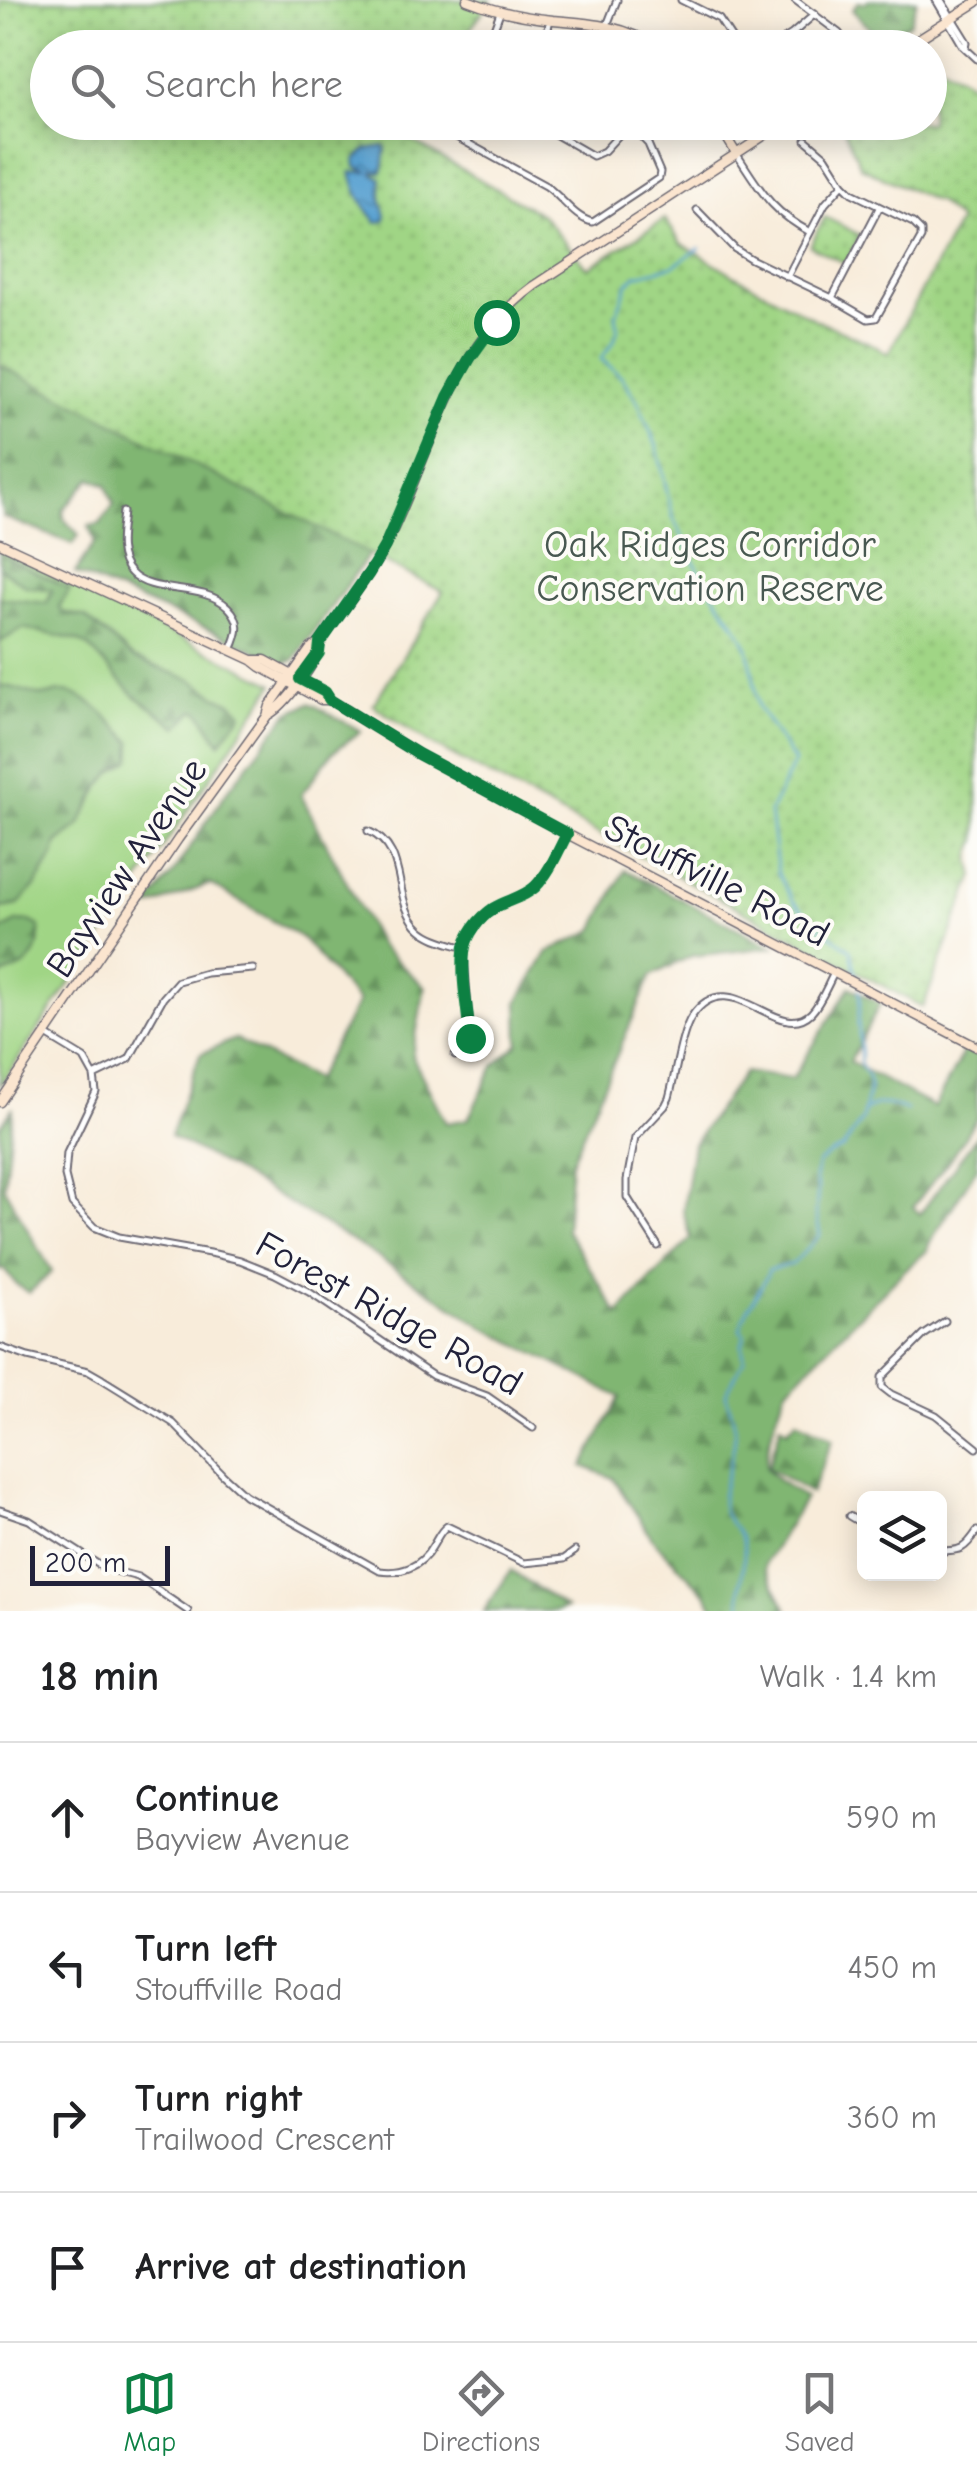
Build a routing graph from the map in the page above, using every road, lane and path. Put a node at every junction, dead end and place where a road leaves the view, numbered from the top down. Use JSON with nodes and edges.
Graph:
{"nodes":[{"id":1,"x":467,"y":0,"type":"edge"},
{"id":2,"x":617,"y":0,"type":"edge"},
{"id":3,"x":681,"y":0,"type":"edge"},
{"id":4,"x":796,"y":0,"type":"edge"},
{"id":5,"x":938,"y":0,"type":"edge"},
{"id":6,"x":977,"y":2,"type":"edge"},
{"id":7,"x":500,"y":12,"type":"junction"},
{"id":8,"x":814,"y":14,"type":"junction"},
{"id":9,"x":550,"y":20,"type":"junction"},
{"id":10,"x":949,"y":20,"type":"junction"},
{"id":11,"x":606,"y":24,"type":"junction"},
{"id":12,"x":494,"y":30,"type":"edge"},
{"id":13,"x":548,"y":30,"type":"edge"},
{"id":14,"x":604,"y":30,"type":"edge"},
{"id":15,"x":627,"y":30,"type":"edge"},
{"id":16,"x":727,"y":30,"type":"edge"},
{"id":17,"x":796,"y":30,"type":"edge"},
{"id":18,"x":834,"y":30,"type":"edge"},
{"id":19,"x":933,"y":30,"type":"edge"},
{"id":20,"x":977,"y":59,"type":"edge"},
{"id":21,"x":463,"y":140,"type":"edge"},
{"id":22,"x":565,"y":140,"type":"edge"},
{"id":23,"x":613,"y":140,"type":"edge"},
{"id":24,"x":644,"y":140,"type":"edge"},
{"id":25,"x":727,"y":140,"type":"edge"},
{"id":26,"x":757,"y":140,"type":"edge"},
{"id":27,"x":806,"y":140,"type":"dead end"},
{"id":28,"x":736,"y":154,"type":"junction"},
{"id":29,"x":843,"y":184,"type":"junction"},
{"id":30,"x":880,"y":208,"type":"junction"},
{"id":31,"x":697,"y":210,"type":"dead end"},
{"id":32,"x":810,"y":232,"type":"junction"},
{"id":33,"x":788,"y":276,"type":"junction"},
{"id":34,"x":832,"y":298,"type":"junction"},
{"id":35,"x":123,"y":512,"type":"dead end"},
{"id":36,"x":0,"y":543,"type":"edge"},
{"id":37,"x":231,"y":650,"type":"junction"},
{"id":38,"x":294,"y":680,"type":"junction"},
{"id":39,"x":368,"y":831,"type":"dead end"},
{"id":40,"x":567,"y":834,"type":"junction"},
{"id":41,"x":465,"y":948,"type":"junction"},
{"id":42,"x":253,"y":969,"type":"dead end"},
{"id":43,"x":834,"y":973,"type":"junction"},
{"id":44,"x":46,"y":1035,"type":"junction"},
{"id":45,"x":977,"y":1047,"type":"edge"},
{"id":46,"x":455,"y":1056,"type":"dead end"},
{"id":47,"x":94,"y":1076,"type":"junction"},
{"id":48,"x":0,"y":1102,"type":"edge"},
{"id":49,"x":658,"y":1246,"type":"dead end"},
{"id":50,"x":945,"y":1321,"type":"dead end"},
{"id":51,"x":0,"y":1347,"type":"edge"},
{"id":52,"x":533,"y":1428,"type":"dead end"},
{"id":53,"x":977,"y":1448,"type":"edge"},
{"id":54,"x":0,"y":1510,"type":"edge"},
{"id":55,"x":848,"y":1516,"type":"dead end"},
{"id":56,"x":857,"y":1521,"type":"edge"},
{"id":57,"x":977,"y":1531,"type":"edge"},
{"id":58,"x":575,"y":1550,"type":"dead end"},
{"id":59,"x":947,"y":1550,"type":"edge"},
{"id":60,"x":188,"y":1611,"type":"edge"}],
"edges":[{"from":1,"to":7,"type":"main road"},
{"from":2,"to":11,"type":"street"},
{"from":3,"to":16,"type":"street"},
{"from":4,"to":8,"type":"street"},
{"from":5,"to":10,"type":"street"},
{"from":6,"to":10,"type":"main road"},
{"from":7,"to":9,"type":"main road"},
{"from":7,"to":12,"type":"street"},
{"from":8,"to":17,"type":"street"},
{"from":8,"to":18,"type":"street"},
{"from":9,"to":11,"type":"main road"},
{"from":9,"to":13,"type":"street"},
{"from":10,"to":19,"type":"main road"},
{"from":10,"to":20,"type":"street"},
{"from":11,"to":14,"type":"street"},
{"from":11,"to":15,"type":"main road"},
{"from":21,"to":24,"type":"street"},
{"from":22,"to":23,"type":"street"},
{"from":25,"to":28,"type":"main road"},
{"from":26,"to":28,"type":"main road","name":"Bayview Avenue"},
{"from":27,"to":29,"type":"street"},
{"from":28,"to":32,"type":"street"},
{"from":28,"to":38,"type":"main road","name":"Bayview Avenue"},
{"from":29,"to":30,"type":"street"},
{"from":29,"to":32,"type":"street"},
{"from":30,"to":34,"type":"street"},
{"from":30,"to":34,"type":"street"},
{"from":31,"to":33,"type":"street"},
{"from":32,"to":33,"type":"street"},
{"from":33,"to":34,"type":"street"},
{"from":35,"to":37,"type":"street"},
{"from":36,"to":37,"type":"main road","name":"Stouffville Road"},
{"from":37,"to":38,"type":"main road","name":"Stouffville Road"},
{"from":38,"to":40,"type":"main road","name":"Stouffville Road"},
{"from":38,"to":44,"type":"main road","name":"Bayview Avenue"},
{"from":39,"to":41,"type":"street"},
{"from":40,"to":41,"type":"street"},
{"from":40,"to":43,"type":"main road","name":"Stouffville Road"},
{"from":41,"to":46,"type":"street"},
{"from":42,"to":47,"type":"street"},
{"from":43,"to":45,"type":"main road","name":"Stouffville Road"},
{"from":43,"to":49,"type":"street"},
{"from":44,"to":47,"type":"street"},
{"from":44,"to":48,"type":"main road","name":"Bayview Avenue"},
{"from":47,"to":52,"type":"street","name":"Forest Ridge Road"},
{"from":50,"to":53,"type":"street"},
{"from":51,"to":58,"type":"street"},
{"from":54,"to":60,"type":"street"},
{"from":55,"to":56,"type":"street"},
{"from":57,"to":59,"type":"street"}]}
